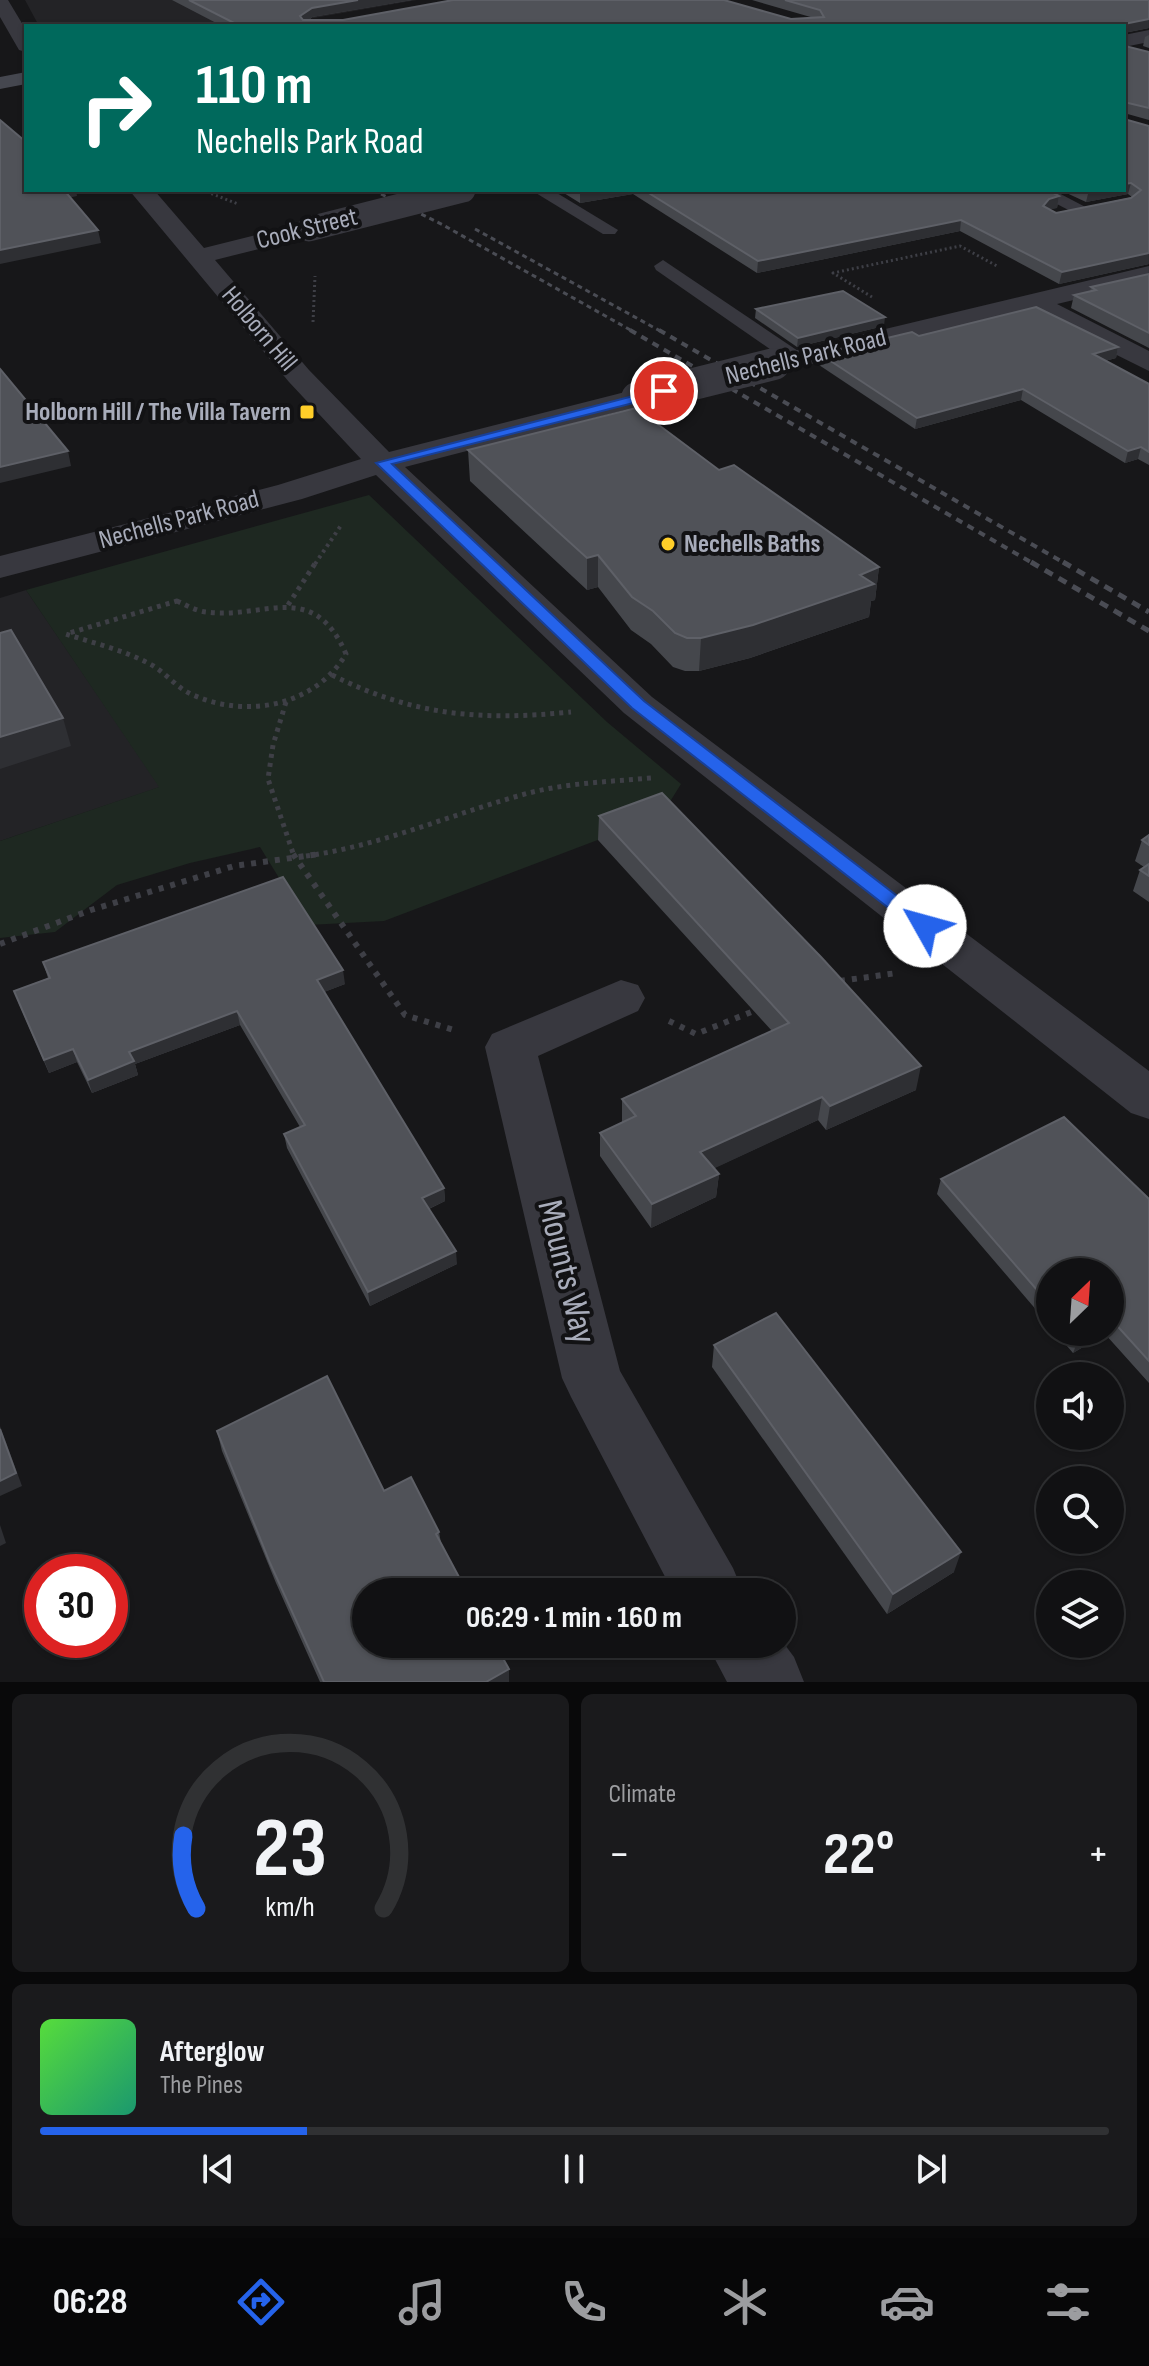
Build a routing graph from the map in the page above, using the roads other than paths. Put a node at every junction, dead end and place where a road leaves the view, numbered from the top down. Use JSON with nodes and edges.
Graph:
{"nodes":[{"id":1,"x":0,"y":1,"type":"edge"},
{"id":2,"x":24,"y":43,"type":"edge"},
{"id":3,"x":24,"y":78,"type":"edge"},
{"id":4,"x":0,"y":83,"type":"edge"},
{"id":5,"x":143,"y":192,"type":"edge"},
{"id":6,"x":455,"y":192,"type":"edge"},
{"id":7,"x":543,"y":192,"type":"edge"},
{"id":8,"x":1044,"y":192,"type":"edge"},
{"id":9,"x":1053,"y":217,"type":"edge"},
{"id":10,"x":609,"y":230,"type":"dead end"},
{"id":11,"x":197,"y":257,"type":"junction"},
{"id":12,"x":663,"y":266,"type":"dead end"},
{"id":13,"x":1149,"y":274,"type":"edge"},
{"id":14,"x":1043,"y":299,"type":"junction"},
{"id":15,"x":786,"y":361,"type":"junction"},
{"id":16,"x":1149,"y":362,"type":"edge"},
{"id":17,"x":382,"y":463,"type":"junction"},
{"id":18,"x":0,"y":567,"type":"edge"},
{"id":19,"x":621,"y":998,"type":"road end"},
{"id":20,"x":1149,"y":1099,"type":"edge"},
{"id":21,"x":701,"y":1578,"type":"edge"},
{"id":22,"x":752,"y":1658,"type":"edge"},
{"id":23,"x":769,"y":1682,"type":"edge"}],
"edges":[{"from":1,"to":2,"type":"street"},
{"from":3,"to":4,"type":"street"},
{"from":5,"to":11,"type":"street","name":"Holborn Hill"},
{"from":6,"to":11,"type":"street","name":"Cook Street","bridge":true},
{"from":7,"to":10,"type":"lane"},
{"from":8,"to":9,"type":"lane"},
{"from":11,"to":17,"type":"street","name":"Holborn Hill"},
{"from":12,"to":15,"type":"lane"},
{"from":13,"to":14,"type":"street","name":"Nechells Park Road"},
{"from":14,"to":15,"type":"street","name":"Nechells Park Road"},
{"from":14,"to":16,"type":"street"},
{"from":15,"to":17,"type":"street","name":"Nechells Park Road","bridge":true},
{"from":17,"to":18,"type":"street","name":"Nechells Park Road"},
{"from":17,"to":20,"type":"street","name":"Holborn Hill"},
{"from":19,"to":21,"type":"street","name":"Mounts Way"},
{"from":22,"to":23,"type":"street"}]}
